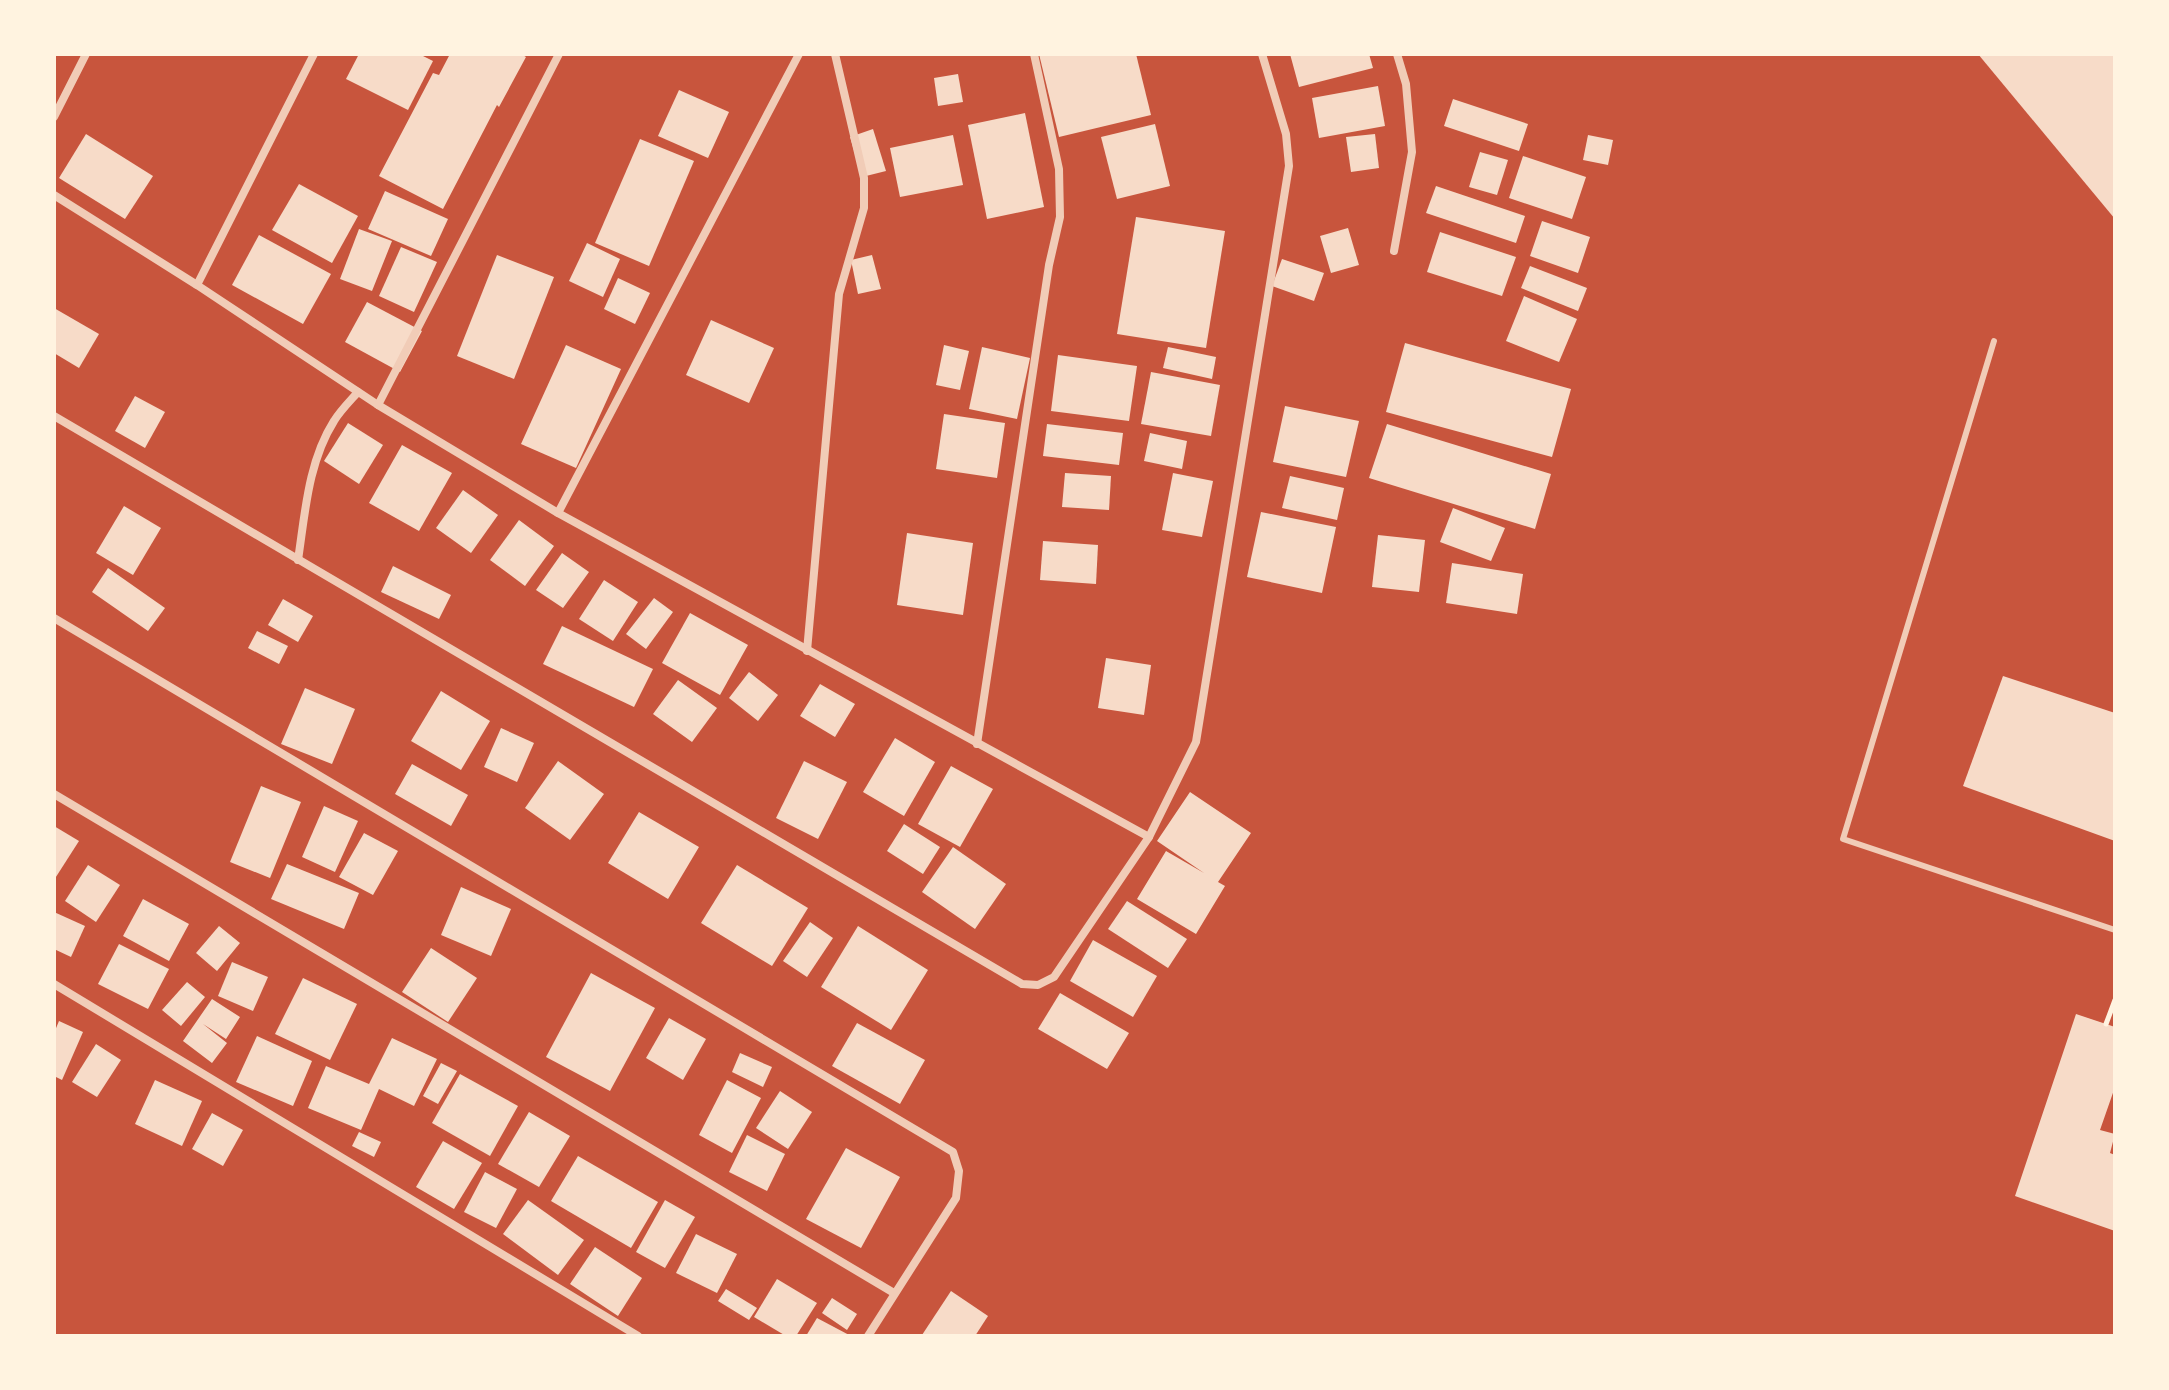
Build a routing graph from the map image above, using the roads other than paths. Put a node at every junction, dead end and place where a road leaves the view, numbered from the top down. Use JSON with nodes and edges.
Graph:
{"nodes":[{"id":1,"x":86,"y":54,"type":"edge"},
{"id":2,"x":314,"y":54,"type":"edge"},
{"id":3,"x":559,"y":54,"type":"edge"},
{"id":4,"x":799,"y":54,"type":"edge"},
{"id":5,"x":835,"y":54,"type":"edge"},
{"id":6,"x":1034,"y":54,"type":"edge"},
{"id":7,"x":1262,"y":54,"type":"edge"},
{"id":8,"x":1397,"y":54,"type":"edge"},
{"id":9,"x":54,"y":117,"type":"edge"},
{"id":10,"x":54,"y":195,"type":"edge"},
{"id":11,"x":1394,"y":251,"type":"dead end"},
{"id":12,"x":197,"y":285,"type":"junction"},
{"id":13,"x":1994,"y":341,"type":"dead end"},
{"id":14,"x":358,"y":392,"type":"junction"},
{"id":15,"x":378,"y":405,"type":"junction"},
{"id":16,"x":54,"y":416,"type":"edge"},
{"id":17,"x":558,"y":513,"type":"junction"},
{"id":18,"x":298,"y":560,"type":"junction"},
{"id":19,"x":54,"y":618,"type":"edge"},
{"id":20,"x":807,"y":651,"type":"junction"},
{"id":21,"x":977,"y":744,"type":"junction"},
{"id":22,"x":54,"y":794,"type":"edge"},
{"id":23,"x":1149,"y":837,"type":"junction"},
{"id":24,"x":2115,"y":930,"type":"edge"},
{"id":25,"x":54,"y":984,"type":"edge"},
{"id":26,"x":894,"y":1293,"type":"junction"},
{"id":27,"x":638,"y":1336,"type":"edge"},
{"id":28,"x":868,"y":1336,"type":"edge"}],
"edges":[{"from":1,"to":9,"type":"street"},
{"from":2,"to":12,"type":"street"},
{"from":3,"to":15,"type":"street"},
{"from":4,"to":17,"type":"street"},
{"from":5,"to":20,"type":"street"},
{"from":6,"to":21,"type":"street"},
{"from":7,"to":23,"type":"street"},
{"from":8,"to":11,"type":"street"},
{"from":10,"to":12,"type":"street"},
{"from":12,"to":14,"type":"street"},
{"from":13,"to":24,"type":"lane"},
{"from":14,"to":15,"type":"street"},
{"from":14,"to":18,"type":"street"},
{"from":15,"to":17,"type":"street"},
{"from":16,"to":18,"type":"street"},
{"from":17,"to":20,"type":"street"},
{"from":18,"to":23,"type":"street"},
{"from":19,"to":26,"type":"street"},
{"from":20,"to":21,"type":"street"},
{"from":21,"to":23,"type":"street"},
{"from":22,"to":26,"type":"street"},
{"from":25,"to":27,"type":"street"},
{"from":26,"to":28,"type":"street"}]}
